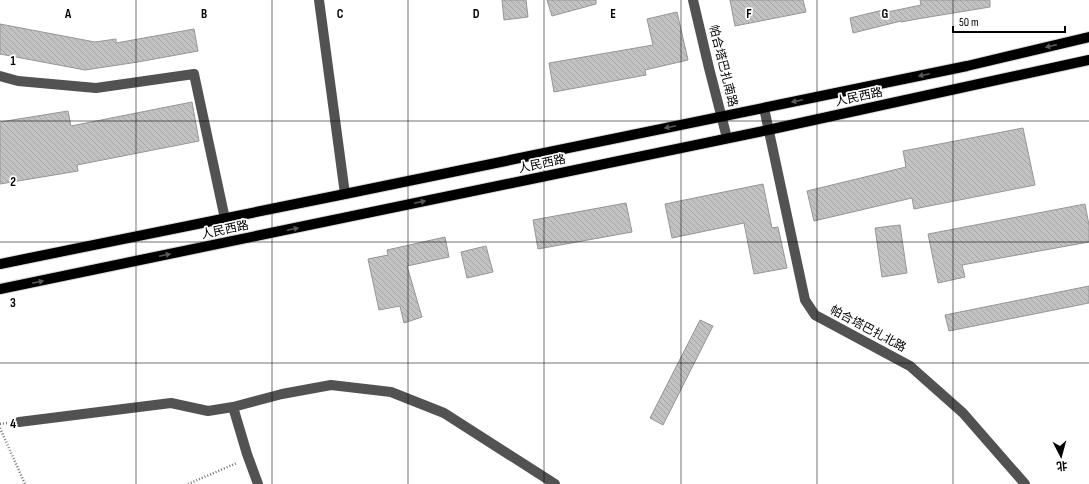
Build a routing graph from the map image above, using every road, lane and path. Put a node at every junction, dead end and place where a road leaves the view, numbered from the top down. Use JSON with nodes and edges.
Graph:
{"nodes":[{"id":1,"x":318,"y":0,"type":"edge"},
{"id":2,"x":693,"y":0,"type":"edge"},
{"id":3,"x":1089,"y":37,"type":"edge"},
{"id":4,"x":1089,"y":60,"type":"edge"},
{"id":5,"x":0,"y":76,"type":"edge"},
{"id":6,"x":764,"y":108,"type":"junction"},
{"id":7,"x":722,"y":116,"type":"junction"},
{"id":8,"x":768,"y":130,"type":"junction"},
{"id":9,"x":727,"y":138,"type":"junction"},
{"id":10,"x":345,"y":194,"type":"junction"},
{"id":11,"x":225,"y":219,"type":"junction"},
{"id":12,"x":0,"y":264,"type":"edge"},
{"id":13,"x":0,"y":290,"type":"edge"},
{"id":14,"x":233,"y":407,"type":"junction"},
{"id":15,"x":19,"y":422,"type":"dead end"},
{"id":16,"x":0,"y":428,"type":"edge"},
{"id":17,"x":248,"y":459,"type":"junction"},
{"id":18,"x":24,"y":484,"type":"edge"},
{"id":19,"x":188,"y":484,"type":"edge"},
{"id":20,"x":258,"y":484,"type":"edge"},
{"id":21,"x":555,"y":484,"type":"edge"},
{"id":22,"x":1025,"y":484,"type":"edge"}],
"edges":[{"from":1,"to":10,"type":"street"},
{"from":2,"to":7,"type":"street","name":"帕合塔巴扎南路"},
{"from":3,"to":6,"type":"main road","name":"人民西路","one_way":true},
{"from":4,"to":8,"type":"main road","name":"人民西路"},
{"from":5,"to":11,"type":"street"},
{"from":6,"to":7,"type":"main road","name":"人民西路"},
{"from":6,"to":8,"type":"street","name":"帕合塔巴扎北路"},
{"from":7,"to":9,"type":"street","name":"帕合塔巴扎南路"},
{"from":7,"to":10,"type":"main road","name":"人民西路","one_way":true},
{"from":8,"to":9,"type":"main road","name":"人民西路"},
{"from":8,"to":22,"type":"street","name":"帕合塔巴扎北路"},
{"from":13,"to":9,"type":"main road","name":"人民西路","one_way":true},
{"from":10,"to":11,"type":"main road","name":"人民西路"},
{"from":11,"to":12,"type":"main road","name":"人民西路"},
{"from":14,"to":15,"type":"street"},
{"from":14,"to":17,"type":"street"},
{"from":14,"to":21,"type":"street"},
{"from":16,"to":18,"type":"path"},
{"from":17,"to":19,"type":"path"},
{"from":17,"to":20,"type":"street"}]}
